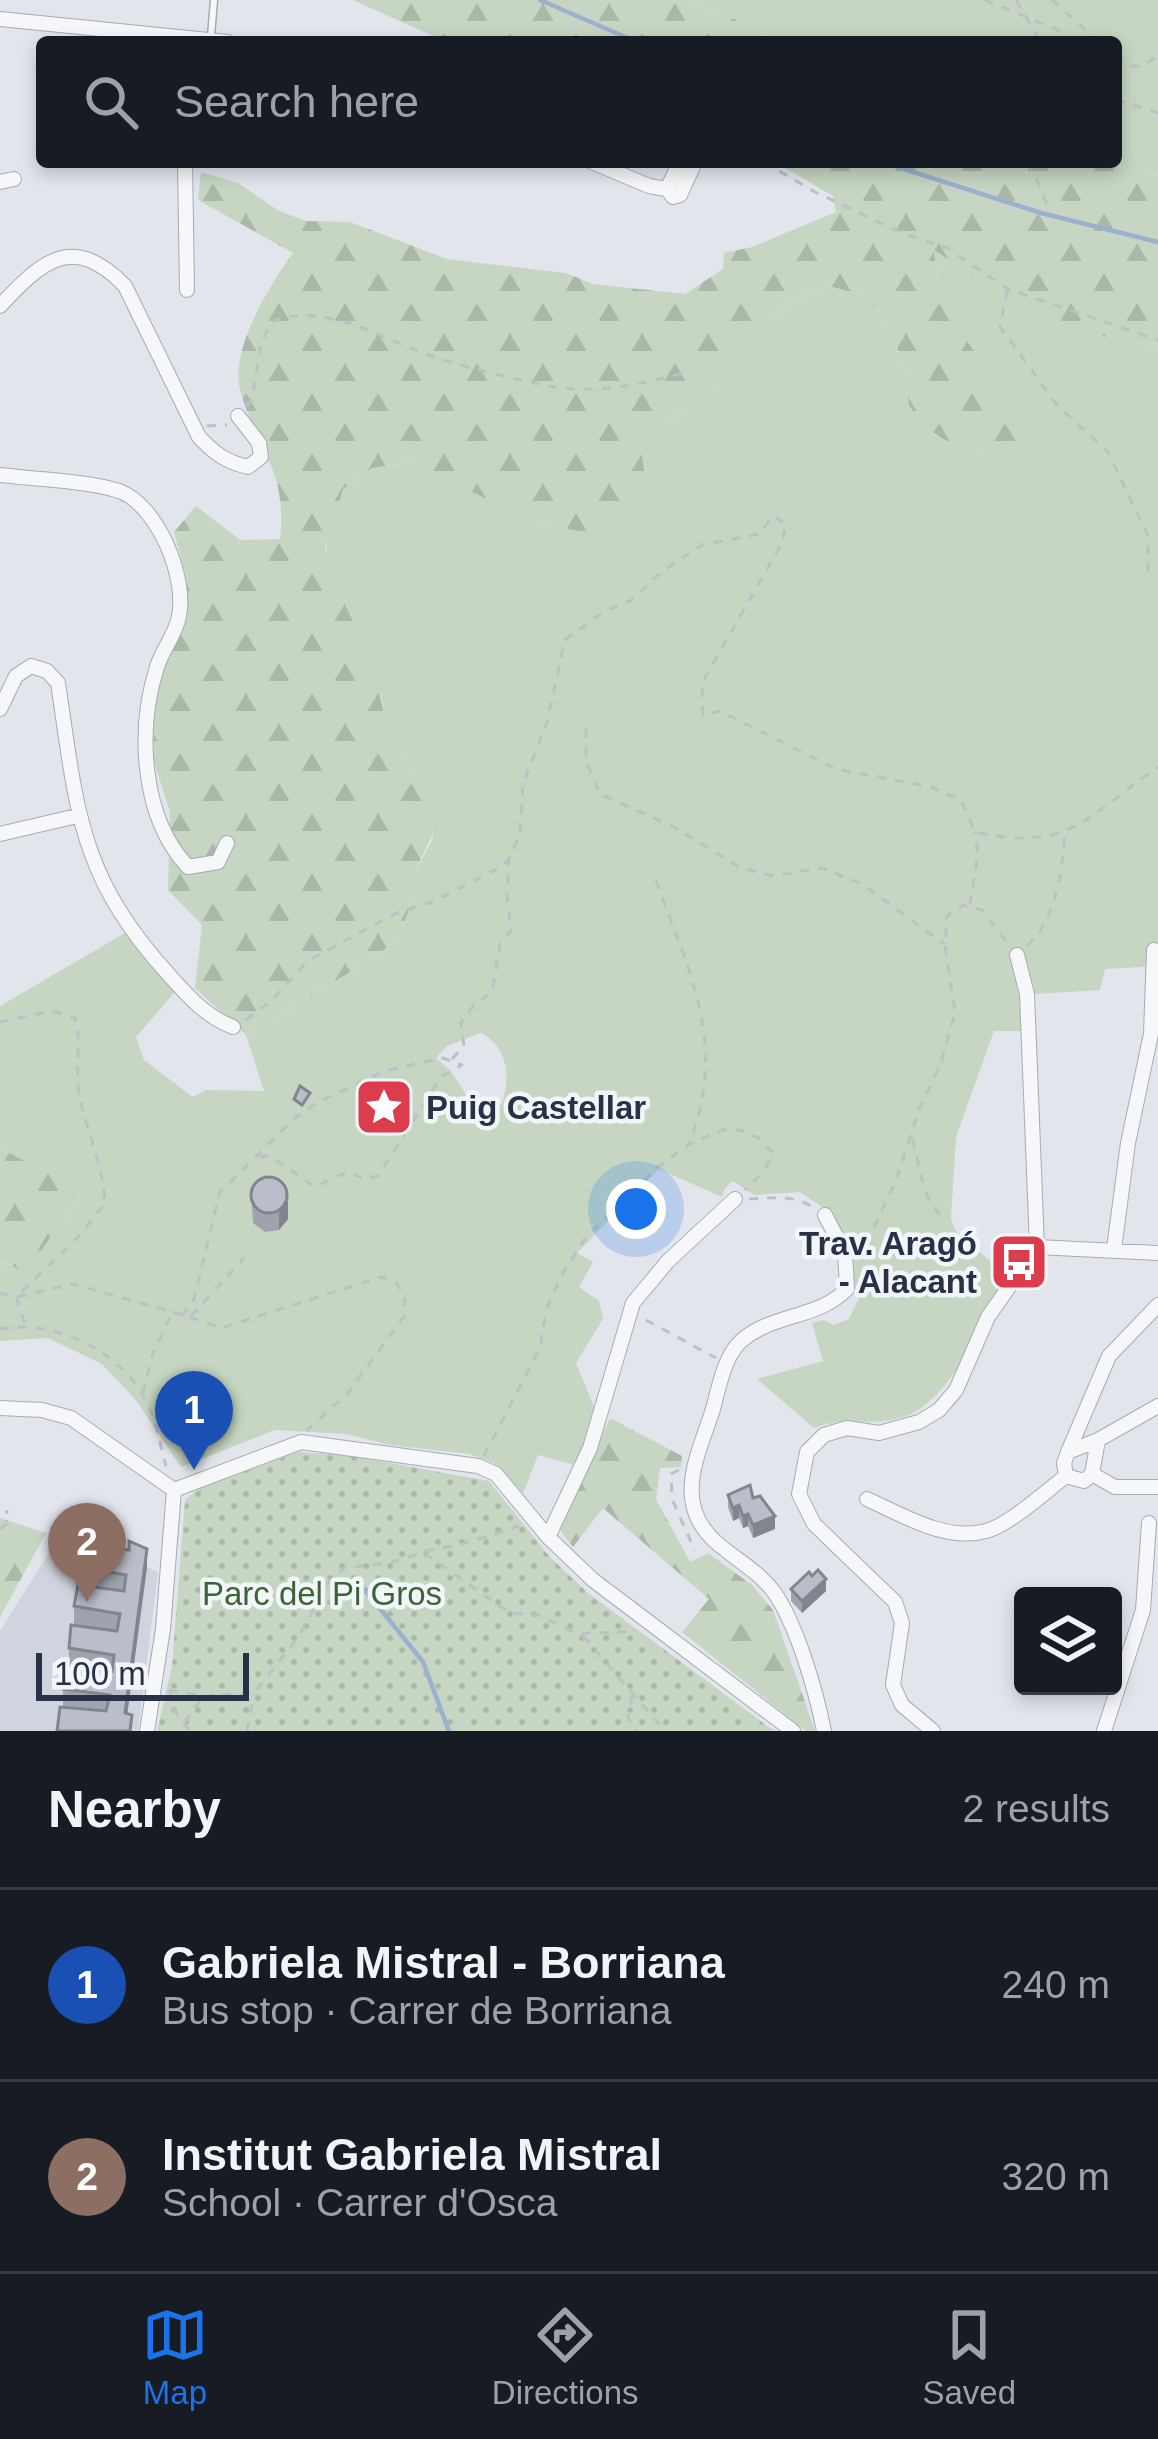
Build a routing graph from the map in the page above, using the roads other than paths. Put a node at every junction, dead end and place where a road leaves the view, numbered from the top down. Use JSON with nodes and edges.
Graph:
{"nodes":[{"id":1,"x":214,"y":0,"type":"edge"},
{"id":2,"x":0,"y":21,"type":"edge"},
{"id":3,"x":158,"y":36,"type":"edge"},
{"id":4,"x":211,"y":36,"type":"edge"},
{"id":5,"x":185,"y":168,"type":"edge"},
{"id":6,"x":606,"y":168,"type":"edge"},
{"id":7,"x":677,"y":168,"type":"edge"},
{"id":8,"x":692,"y":168,"type":"edge"},
{"id":9,"x":667,"y":189,"type":"junction"},
{"id":10,"x":187,"y":290,"type":"dead end"},
{"id":11,"x":0,"y":306,"type":"edge"},
{"id":12,"x":238,"y":416,"type":"road end"},
{"id":13,"x":0,"y":475,"type":"edge"},
{"id":14,"x":0,"y":709,"type":"edge"},
{"id":15,"x":76,"y":816,"type":"junction"},
{"id":16,"x":0,"y":834,"type":"edge"},
{"id":17,"x":227,"y":843,"type":"dead end"},
{"id":18,"x":1154,"y":950,"type":"dead end"},
{"id":19,"x":1017,"y":955,"type":"road end"},
{"id":20,"x":233,"y":1027,"type":"road end"},
{"id":21,"x":1155,"y":1033,"type":"edge"},
{"id":22,"x":735,"y":1199,"type":"road end"},
{"id":23,"x":825,"y":1215,"type":"road end"},
{"id":24,"x":1037,"y":1247,"type":"junction"},
{"id":25,"x":1114,"y":1249,"type":"junction"},
{"id":26,"x":1158,"y":1252,"type":"edge"},
{"id":27,"x":1158,"y":1305,"type":"edge"},
{"id":28,"x":1088,"y":1400,"type":"junction"},
{"id":29,"x":1158,"y":1406,"type":"edge"},
{"id":30,"x":0,"y":1408,"type":"edge"},
{"id":31,"x":1121,"y":1426,"type":"junction"},
{"id":32,"x":1098,"y":1440,"type":"junction"},
{"id":33,"x":1067,"y":1452,"type":"junction"},
{"id":34,"x":1093,"y":1469,"type":"junction"},
{"id":35,"x":1066,"y":1477,"type":"junction"},
{"id":36,"x":1154,"y":1486,"type":"edge"},
{"id":37,"x":173,"y":1490,"type":"junction"},
{"id":38,"x":867,"y":1499,"type":"dead end"},
{"id":39,"x":1149,"y":1503,"type":"dead end"},
{"id":40,"x":1149,"y":1523,"type":"dead end"},
{"id":41,"x":548,"y":1537,"type":"junction"},
{"id":42,"x":1151,"y":1612,"type":"edge"},
{"id":43,"x":148,"y":1731,"type":"edge"},
{"id":44,"x":793,"y":1731,"type":"edge"},
{"id":45,"x":824,"y":1731,"type":"edge"},
{"id":46,"x":933,"y":1731,"type":"edge"},
{"id":47,"x":1104,"y":1731,"type":"edge"}],
"edges":[{"from":1,"to":4,"type":"lane"},
{"from":2,"to":3,"type":"street"},
{"from":5,"to":10,"type":"street"},
{"from":6,"to":9,"type":"street"},
{"from":7,"to":9,"type":"street"},
{"from":8,"to":9,"type":"street"},
{"from":11,"to":12,"type":"street"},
{"from":13,"to":17,"type":"street"},
{"from":14,"to":15,"type":"street"},
{"from":15,"to":16,"type":"street"},
{"from":15,"to":20,"type":"street"},
{"from":18,"to":21,"type":"street"},
{"from":19,"to":24,"type":"street"},
{"from":21,"to":25,"type":"street"},
{"from":22,"to":41,"type":"street"},
{"from":23,"to":45,"type":"street"},
{"from":24,"to":25,"type":"street"},
{"from":24,"to":46,"type":"street"},
{"from":25,"to":26,"type":"street"},
{"from":27,"to":28,"type":"street"},
{"from":28,"to":31,"type":"street"},
{"from":28,"to":33,"type":"street"},
{"from":29,"to":31,"type":"street"},
{"from":30,"to":37,"type":"street"},
{"from":31,"to":32,"type":"street"},
{"from":31,"to":34,"type":"street"},
{"from":32,"to":33,"type":"street"},
{"from":32,"to":34,"type":"street"},
{"from":33,"to":35,"type":"street"},
{"from":34,"to":35,"type":"street"},
{"from":34,"to":36,"type":"street"},
{"from":35,"to":38,"type":"street"},
{"from":36,"to":39,"type":"lane"},
{"from":37,"to":41,"type":"street"},
{"from":37,"to":43,"type":"street"},
{"from":40,"to":42,"type":"street"},
{"from":41,"to":44,"type":"street"},
{"from":42,"to":47,"type":"street"}]}
